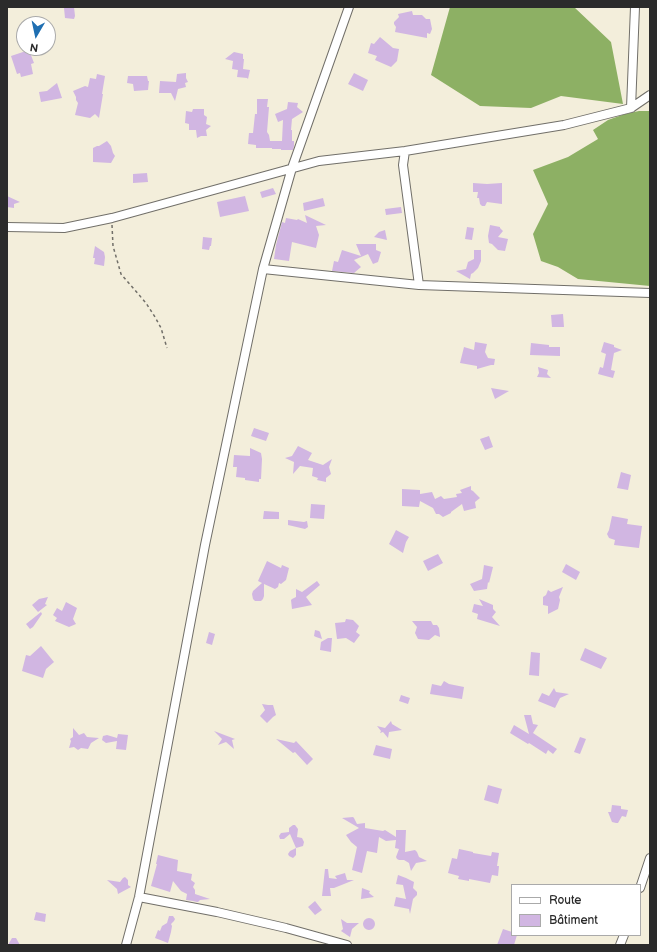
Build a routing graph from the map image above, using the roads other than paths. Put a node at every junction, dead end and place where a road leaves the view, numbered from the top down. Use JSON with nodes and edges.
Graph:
{"nodes":[{"id":1,"x":349,"y":7,"type":"edge"},
{"id":2,"x":635,"y":7,"type":"edge"},
{"id":3,"x":650,"y":94,"type":"edge"},
{"id":4,"x":631,"y":108,"type":"junction"},
{"id":5,"x":405,"y":151,"type":"junction"},
{"id":6,"x":292,"y":168,"type":"junction"},
{"id":7,"x":7,"y":227,"type":"edge"},
{"id":8,"x":263,"y":269,"type":"junction"},
{"id":9,"x":419,"y":285,"type":"junction"},
{"id":10,"x":650,"y":293,"type":"edge"},
{"id":11,"x":650,"y":858,"type":"edge"},
{"id":12,"x":641,"y":885,"type":"edge"},
{"id":13,"x":139,"y":897,"type":"junction"},
{"id":14,"x":126,"y":945,"type":"edge"},
{"id":15,"x":347,"y":945,"type":"edge"}],
"edges":[{"from":1,"to":6,"type":"street"},
{"from":2,"to":4,"type":"street"},
{"from":3,"to":4,"type":"street"},
{"from":4,"to":5,"type":"street"},
{"from":5,"to":6,"type":"street"},
{"from":5,"to":9,"type":"street"},
{"from":6,"to":7,"type":"street"},
{"from":6,"to":8,"type":"street"},
{"from":8,"to":9,"type":"street"},
{"from":8,"to":13,"type":"street"},
{"from":9,"to":10,"type":"street"},
{"from":11,"to":12,"type":"street"},
{"from":13,"to":14,"type":"street"},
{"from":13,"to":15,"type":"street"}]}
